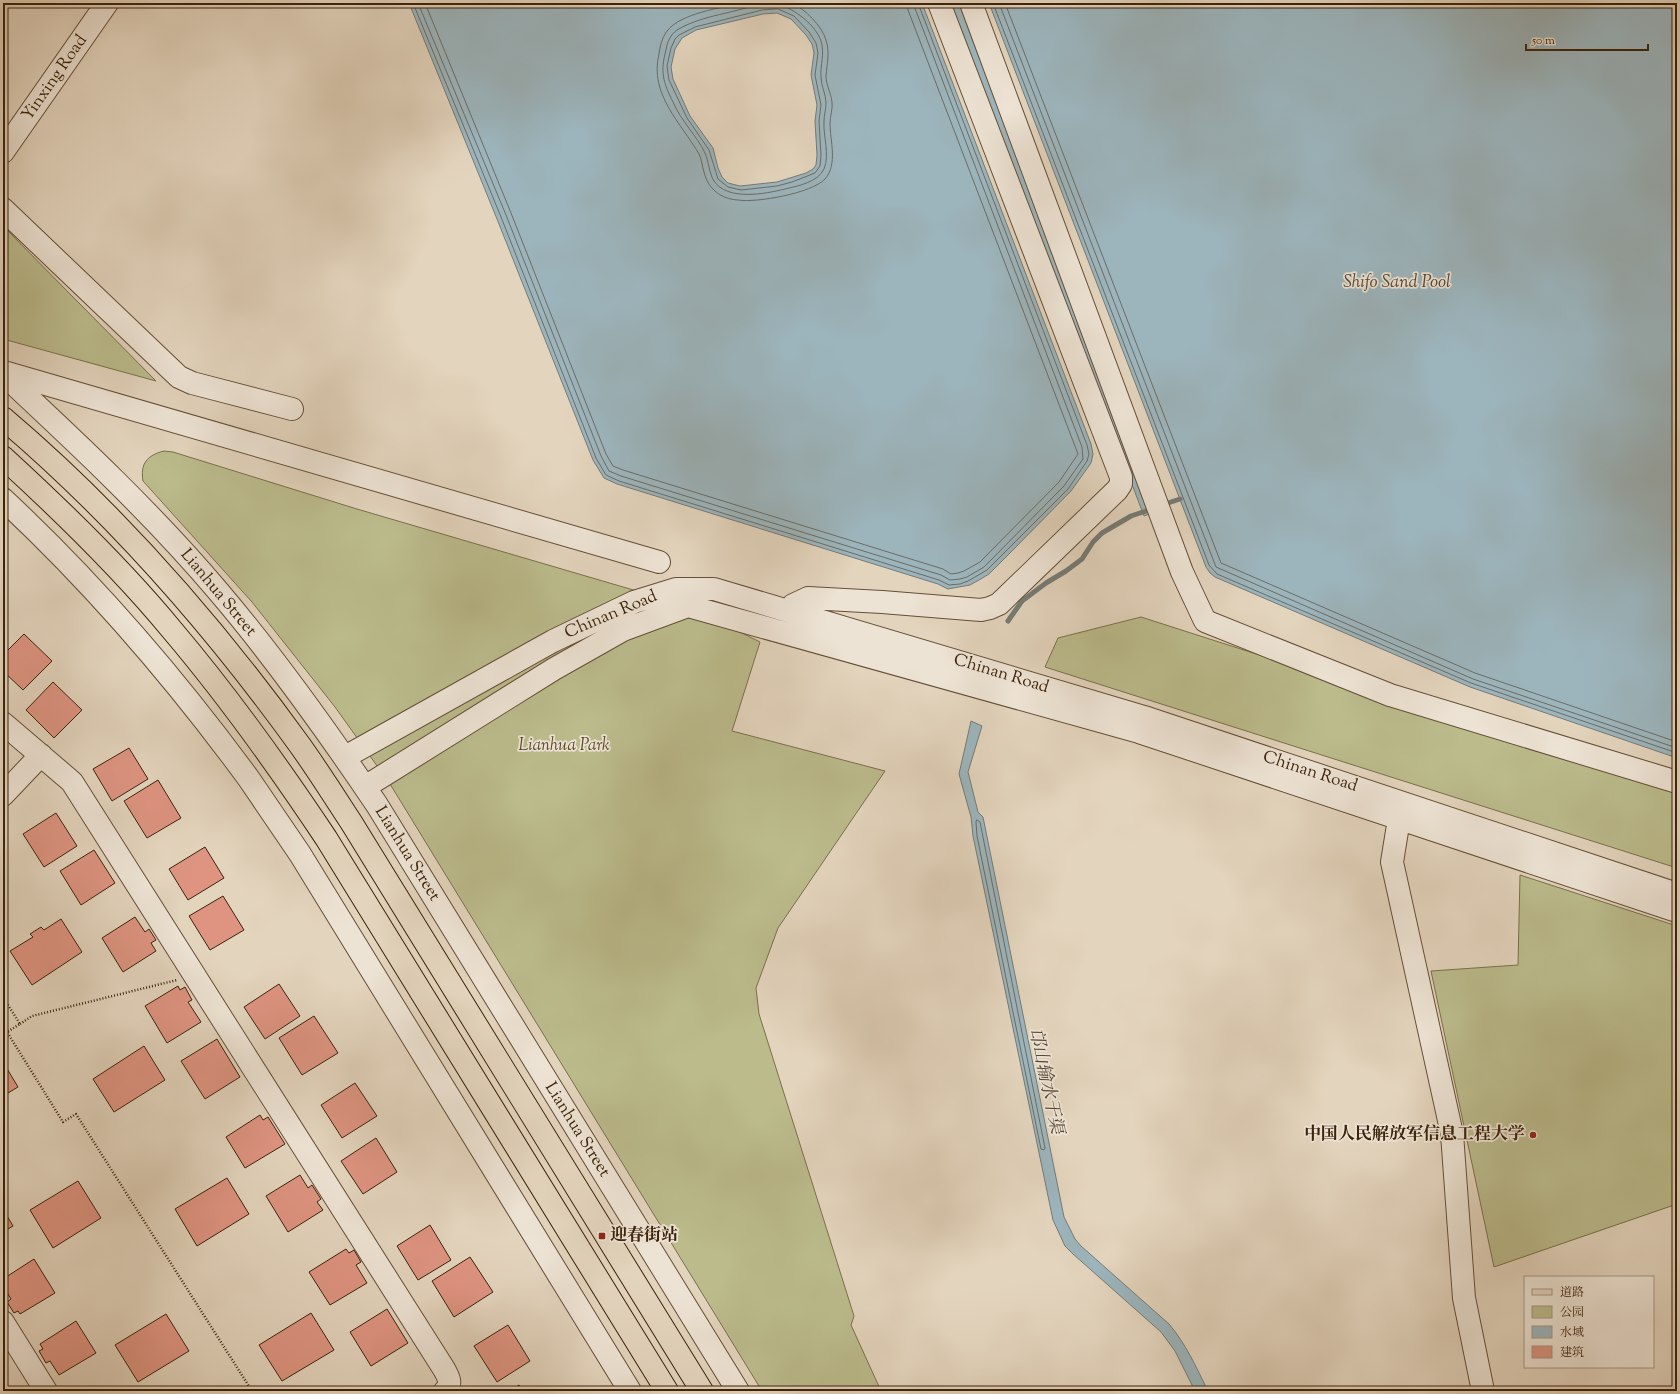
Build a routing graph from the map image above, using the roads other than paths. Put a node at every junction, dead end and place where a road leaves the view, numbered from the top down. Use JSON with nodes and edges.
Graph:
{"nodes":[{"id":1,"x":106,"y":3,"type":"edge"},
{"id":2,"x":939,"y":3,"type":"edge"},
{"id":3,"x":971,"y":3,"type":"edge"},
{"id":4,"x":3,"y":152,"type":"edge"},
{"id":5,"x":3,"y":209,"type":"edge"},
{"id":6,"x":3,"y":373,"type":"edge"},
{"id":7,"x":292,"y":409,"type":"dead end"},
{"id":8,"x":3,"y":418,"type":"edge"},
{"id":9,"x":3,"y":457,"type":"edge"},
{"id":10,"x":3,"y":499,"type":"edge"},
{"id":11,"x":659,"y":562,"type":"dead end"},
{"id":12,"x":789,"y":611,"type":"junction"},
{"id":13,"x":3,"y":723,"type":"edge"},
{"id":14,"x":41,"y":755,"type":"junction"},
{"id":15,"x":345,"y":757,"type":"junction"},
{"id":16,"x":1677,"y":782,"type":"edge"},
{"id":17,"x":365,"y":787,"type":"junction"},
{"id":18,"x":3,"y":795,"type":"edge"},
{"id":19,"x":1399,"y":819,"type":"junction"},
{"id":20,"x":1677,"y":894,"type":"edge"},
{"id":21,"x":1677,"y":910,"type":"edge"},
{"id":22,"x":3,"y":1322,"type":"edge"},
{"id":23,"x":46,"y":1391,"type":"edge"},
{"id":24,"x":445,"y":1391,"type":"edge"},
{"id":25,"x":630,"y":1391,"type":"edge"},
{"id":26,"x":667,"y":1391,"type":"edge"},
{"id":27,"x":702,"y":1391,"type":"edge"},
{"id":28,"x":738,"y":1391,"type":"edge"},
{"id":29,"x":1483,"y":1391,"type":"edge"}],
"edges":[{"from":1,"to":4,"type":"street","name":"Yinxing Road"},
{"from":2,"to":12,"type":"street"},
{"from":3,"to":16,"type":"street"},
{"from":5,"to":7,"type":"street"},
{"from":6,"to":11,"type":"street"},
{"from":6,"to":15,"type":"street","name":"Lianhua Street"},
{"from":8,"to":27,"type":"main road","name":"Lianhua Street"},
{"from":9,"to":26,"type":"main road"},
{"from":10,"to":25,"type":"street"},
{"from":12,"to":15,"type":"street","name":"Chinan Road"},
{"from":12,"to":20,"type":"street","name":"Chinan Road"},
{"from":13,"to":14,"type":"street"},
{"from":14,"to":18,"type":"street"},
{"from":14,"to":24,"type":"street"},
{"from":15,"to":17,"type":"street","name":"Lianhua Street"},
{"from":17,"to":19,"type":"street","name":"Chinan Road"},
{"from":17,"to":28,"type":"street","name":"Lianhua Street"},
{"from":19,"to":21,"type":"street","name":"Chinan Road"},
{"from":19,"to":29,"type":"street"},
{"from":22,"to":23,"type":"street"}]}
